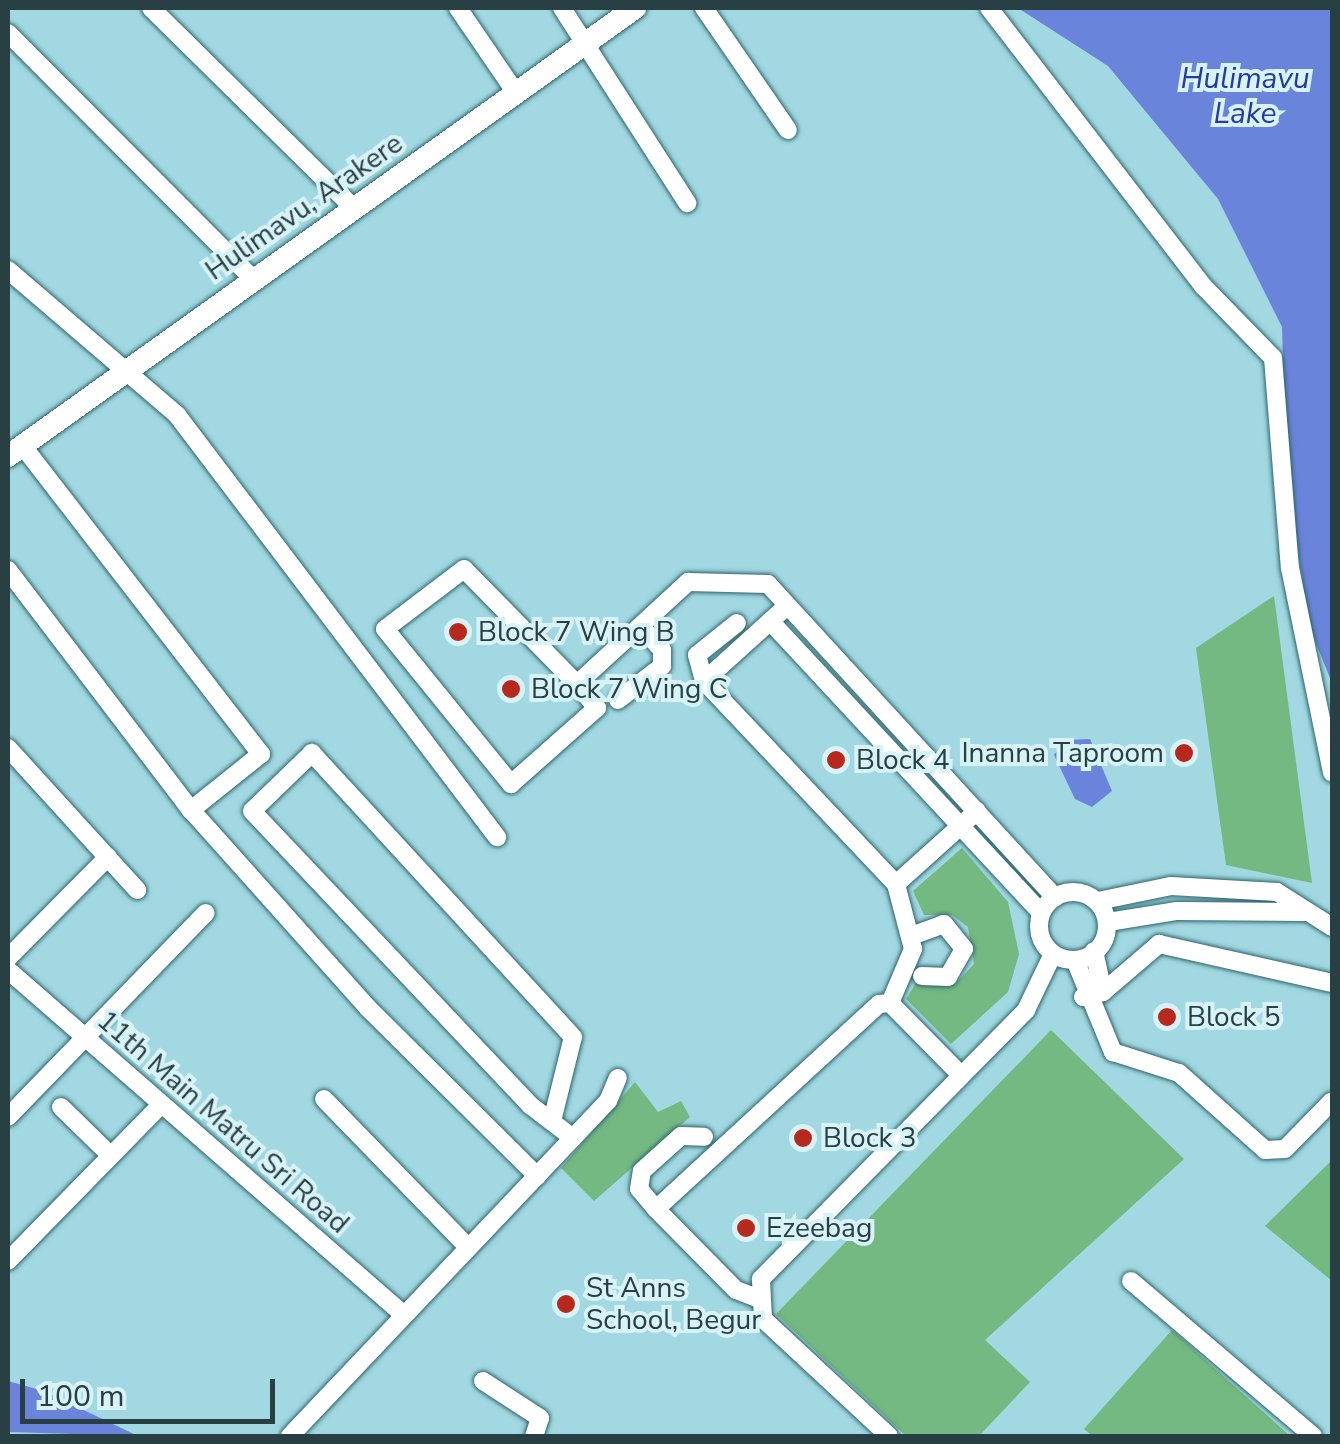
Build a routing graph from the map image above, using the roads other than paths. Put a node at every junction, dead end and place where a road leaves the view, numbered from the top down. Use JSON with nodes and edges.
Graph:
{"nodes":[{"id":1,"x":151,"y":8,"type":"edge"},
{"id":2,"x":458,"y":8,"type":"edge"},
{"id":3,"x":562,"y":8,"type":"edge"},
{"id":4,"x":635,"y":8,"type":"edge"},
{"id":5,"x":704,"y":8,"type":"edge"},
{"id":6,"x":989,"y":8,"type":"edge"},
{"id":7,"x":8,"y":33,"type":"edge"},
{"id":8,"x":586,"y":43,"type":"junction"},
{"id":9,"x":516,"y":93,"type":"junction"},
{"id":10,"x":788,"y":130,"type":"dead end"},
{"id":11,"x":687,"y":204,"type":"dead end"},
{"id":12,"x":355,"y":208,"type":"junction"},
{"id":13,"x":8,"y":270,"type":"edge"},
{"id":14,"x":253,"y":279,"type":"junction"},
{"id":15,"x":128,"y":368,"type":"junction"},
{"id":16,"x":15,"y":450,"type":"edge"},
{"id":17,"x":8,"y":570,"type":"edge"},
{"id":18,"x":787,"y":606,"type":"junction"},
{"id":19,"x":770,"y":621,"type":"junction"},
{"id":20,"x":737,"y":624,"type":"dead end"},
{"id":21,"x":641,"y":627,"type":"junction"},
{"id":22,"x":704,"y":681,"type":"junction"},
{"id":23,"x":577,"y":684,"type":"junction"},
{"id":24,"x":618,"y":700,"type":"dead end"},
{"id":25,"x":8,"y":748,"type":"edge"},
{"id":26,"x":1332,"y":773,"type":"edge"},
{"id":27,"x":191,"y":810,"type":"junction"},
{"id":28,"x":977,"y":812,"type":"junction"},
{"id":29,"x":960,"y":826,"type":"junction"},
{"id":30,"x":497,"y":838,"type":"dead end"},
{"id":31,"x":108,"y":857,"type":"junction"},
{"id":32,"x":896,"y":884,"type":"junction"},
{"id":33,"x":138,"y":890,"type":"dead end"},
{"id":34,"x":1056,"y":896,"type":"junction"},
{"id":35,"x":1098,"y":902,"type":"junction"},
{"id":36,"x":1304,"y":912,"type":"junction"},
{"id":37,"x":206,"y":913,"type":"dead end"},
{"id":38,"x":1041,"y":914,"type":"junction"},
{"id":39,"x":1108,"y":922,"type":"junction"},
{"id":40,"x":1332,"y":927,"type":"edge"},
{"id":41,"x":914,"y":935,"type":"junction"},
{"id":42,"x":1094,"y":951,"type":"junction"},
{"id":43,"x":1053,"y":954,"type":"junction"},
{"id":44,"x":8,"y":958,"type":"edge"},
{"id":45,"x":1075,"y":960,"type":"junction"},
{"id":46,"x":8,"y":970,"type":"edge"},
{"id":47,"x":922,"y":976,"type":"dead end"},
{"id":48,"x":1332,"y":983,"type":"edge"},
{"id":49,"x":1103,"y":992,"type":"junction"},
{"id":50,"x":1083,"y":997,"type":"junction"},
{"id":51,"x":890,"y":1003,"type":"junction"},
{"id":52,"x":86,"y":1040,"type":"junction"},
{"id":53,"x":961,"y":1075,"type":"junction"},
{"id":54,"x":618,"y":1078,"type":"dead end"},
{"id":55,"x":324,"y":1099,"type":"dead end"},
{"id":56,"x":1332,"y":1101,"type":"edge"},
{"id":57,"x":161,"y":1105,"type":"junction"},
{"id":58,"x":61,"y":1107,"type":"dead end"},
{"id":59,"x":8,"y":1117,"type":"edge"},
{"id":60,"x":553,"y":1117,"type":"junction"},
{"id":61,"x":704,"y":1137,"type":"dead end"},
{"id":62,"x":573,"y":1138,"type":"junction"},
{"id":63,"x":108,"y":1153,"type":"junction"},
{"id":64,"x":537,"y":1176,"type":"junction"},
{"id":65,"x":656,"y":1209,"type":"junction"},
{"id":66,"x":467,"y":1246,"type":"junction"},
{"id":67,"x":8,"y":1260,"type":"edge"},
{"id":68,"x":1131,"y":1281,"type":"dead end"},
{"id":69,"x":757,"y":1298,"type":"junction"},
{"id":70,"x":404,"y":1315,"type":"junction"},
{"id":71,"x":482,"y":1381,"type":"dead end"},
{"id":72,"x":290,"y":1436,"type":"edge"},
{"id":73,"x":534,"y":1436,"type":"edge"},
{"id":74,"x":889,"y":1436,"type":"edge"},
{"id":75,"x":1313,"y":1436,"type":"edge"}],
"edges":[{"from":1,"to":12,"type":"street"},
{"from":2,"to":9,"type":"street"},
{"from":3,"to":8,"type":"street"},
{"from":4,"to":8,"type":"street","name":"Hulimavu, Arakere"},
{"from":5,"to":10,"type":"street"},
{"from":6,"to":26,"type":"street"},
{"from":7,"to":14,"type":"street"},
{"from":8,"to":9,"type":"street","name":"Hulimavu, Arakere"},
{"from":8,"to":11,"type":"street"},
{"from":9,"to":12,"type":"street","name":"Hulimavu, Arakere"},
{"from":12,"to":14,"type":"street","name":"Hulimavu, Arakere"},
{"from":13,"to":15,"type":"street"},
{"from":14,"to":15,"type":"street","name":"Hulimavu, Arakere"},
{"from":15,"to":16,"type":"street","name":"Hulimavu, Arakere"},
{"from":15,"to":30,"type":"street"},
{"from":16,"to":27,"type":"street"},
{"from":17,"to":27,"type":"street"},
{"from":18,"to":19,"type":"street"},
{"from":18,"to":21,"type":"street"},
{"from":18,"to":28,"type":"street"},
{"from":19,"to":22,"type":"street"},
{"from":19,"to":29,"type":"street"},
{"from":20,"to":22,"type":"street"},
{"from":21,"to":23,"type":"street"},
{"from":21,"to":24,"type":"street"},
{"from":22,"to":32,"type":"street"},
{"from":23,"to":23,"type":"street"},
{"from":25,"to":31,"type":"street"},
{"from":27,"to":64,"type":"street"},
{"from":28,"to":29,"type":"street"},
{"from":28,"to":34,"type":"street"},
{"from":29,"to":32,"type":"street"},
{"from":29,"to":38,"type":"street"},
{"from":31,"to":33,"type":"street"},
{"from":31,"to":44,"type":"street"},
{"from":32,"to":41,"type":"street"},
{"from":34,"to":35,"type":"street"},
{"from":34,"to":38,"type":"street"},
{"from":35,"to":36,"type":"street"},
{"from":35,"to":39,"type":"street"},
{"from":36,"to":39,"type":"street"},
{"from":36,"to":40,"type":"street"},
{"from":37,"to":52,"type":"street"},
{"from":38,"to":43,"type":"street"},
{"from":39,"to":42,"type":"street"},
{"from":41,"to":47,"type":"street"},
{"from":41,"to":51,"type":"street"},
{"from":42,"to":45,"type":"street"},
{"from":42,"to":49,"type":"street"},
{"from":43,"to":45,"type":"street"},
{"from":43,"to":53,"type":"street"},
{"from":45,"to":50,"type":"street"},
{"from":46,"to":52,"type":"street","name":"11th Main Matru Sri Road"},
{"from":48,"to":49,"type":"street"},
{"from":49,"to":50,"type":"street"},
{"from":50,"to":56,"type":"street"},
{"from":51,"to":53,"type":"street"},
{"from":51,"to":65,"type":"street"},
{"from":52,"to":57,"type":"street","name":"11th Main Matru Sri Road"},
{"from":52,"to":59,"type":"street"},
{"from":53,"to":69,"type":"street"},
{"from":54,"to":62,"type":"street"},
{"from":55,"to":66,"type":"street"},
{"from":57,"to":63,"type":"street"},
{"from":57,"to":70,"type":"street","name":"11th Main Matru Sri Road"},
{"from":58,"to":63,"type":"street"},
{"from":60,"to":60,"type":"street"},
{"from":60,"to":62,"type":"street"},
{"from":61,"to":65,"type":"street"},
{"from":62,"to":64,"type":"street"},
{"from":63,"to":67,"type":"street"},
{"from":64,"to":66,"type":"street"},
{"from":65,"to":69,"type":"street"},
{"from":66,"to":70,"type":"street"},
{"from":68,"to":75,"type":"street"},
{"from":69,"to":74,"type":"street"},
{"from":70,"to":72,"type":"street"},
{"from":71,"to":73,"type":"street"}]}
